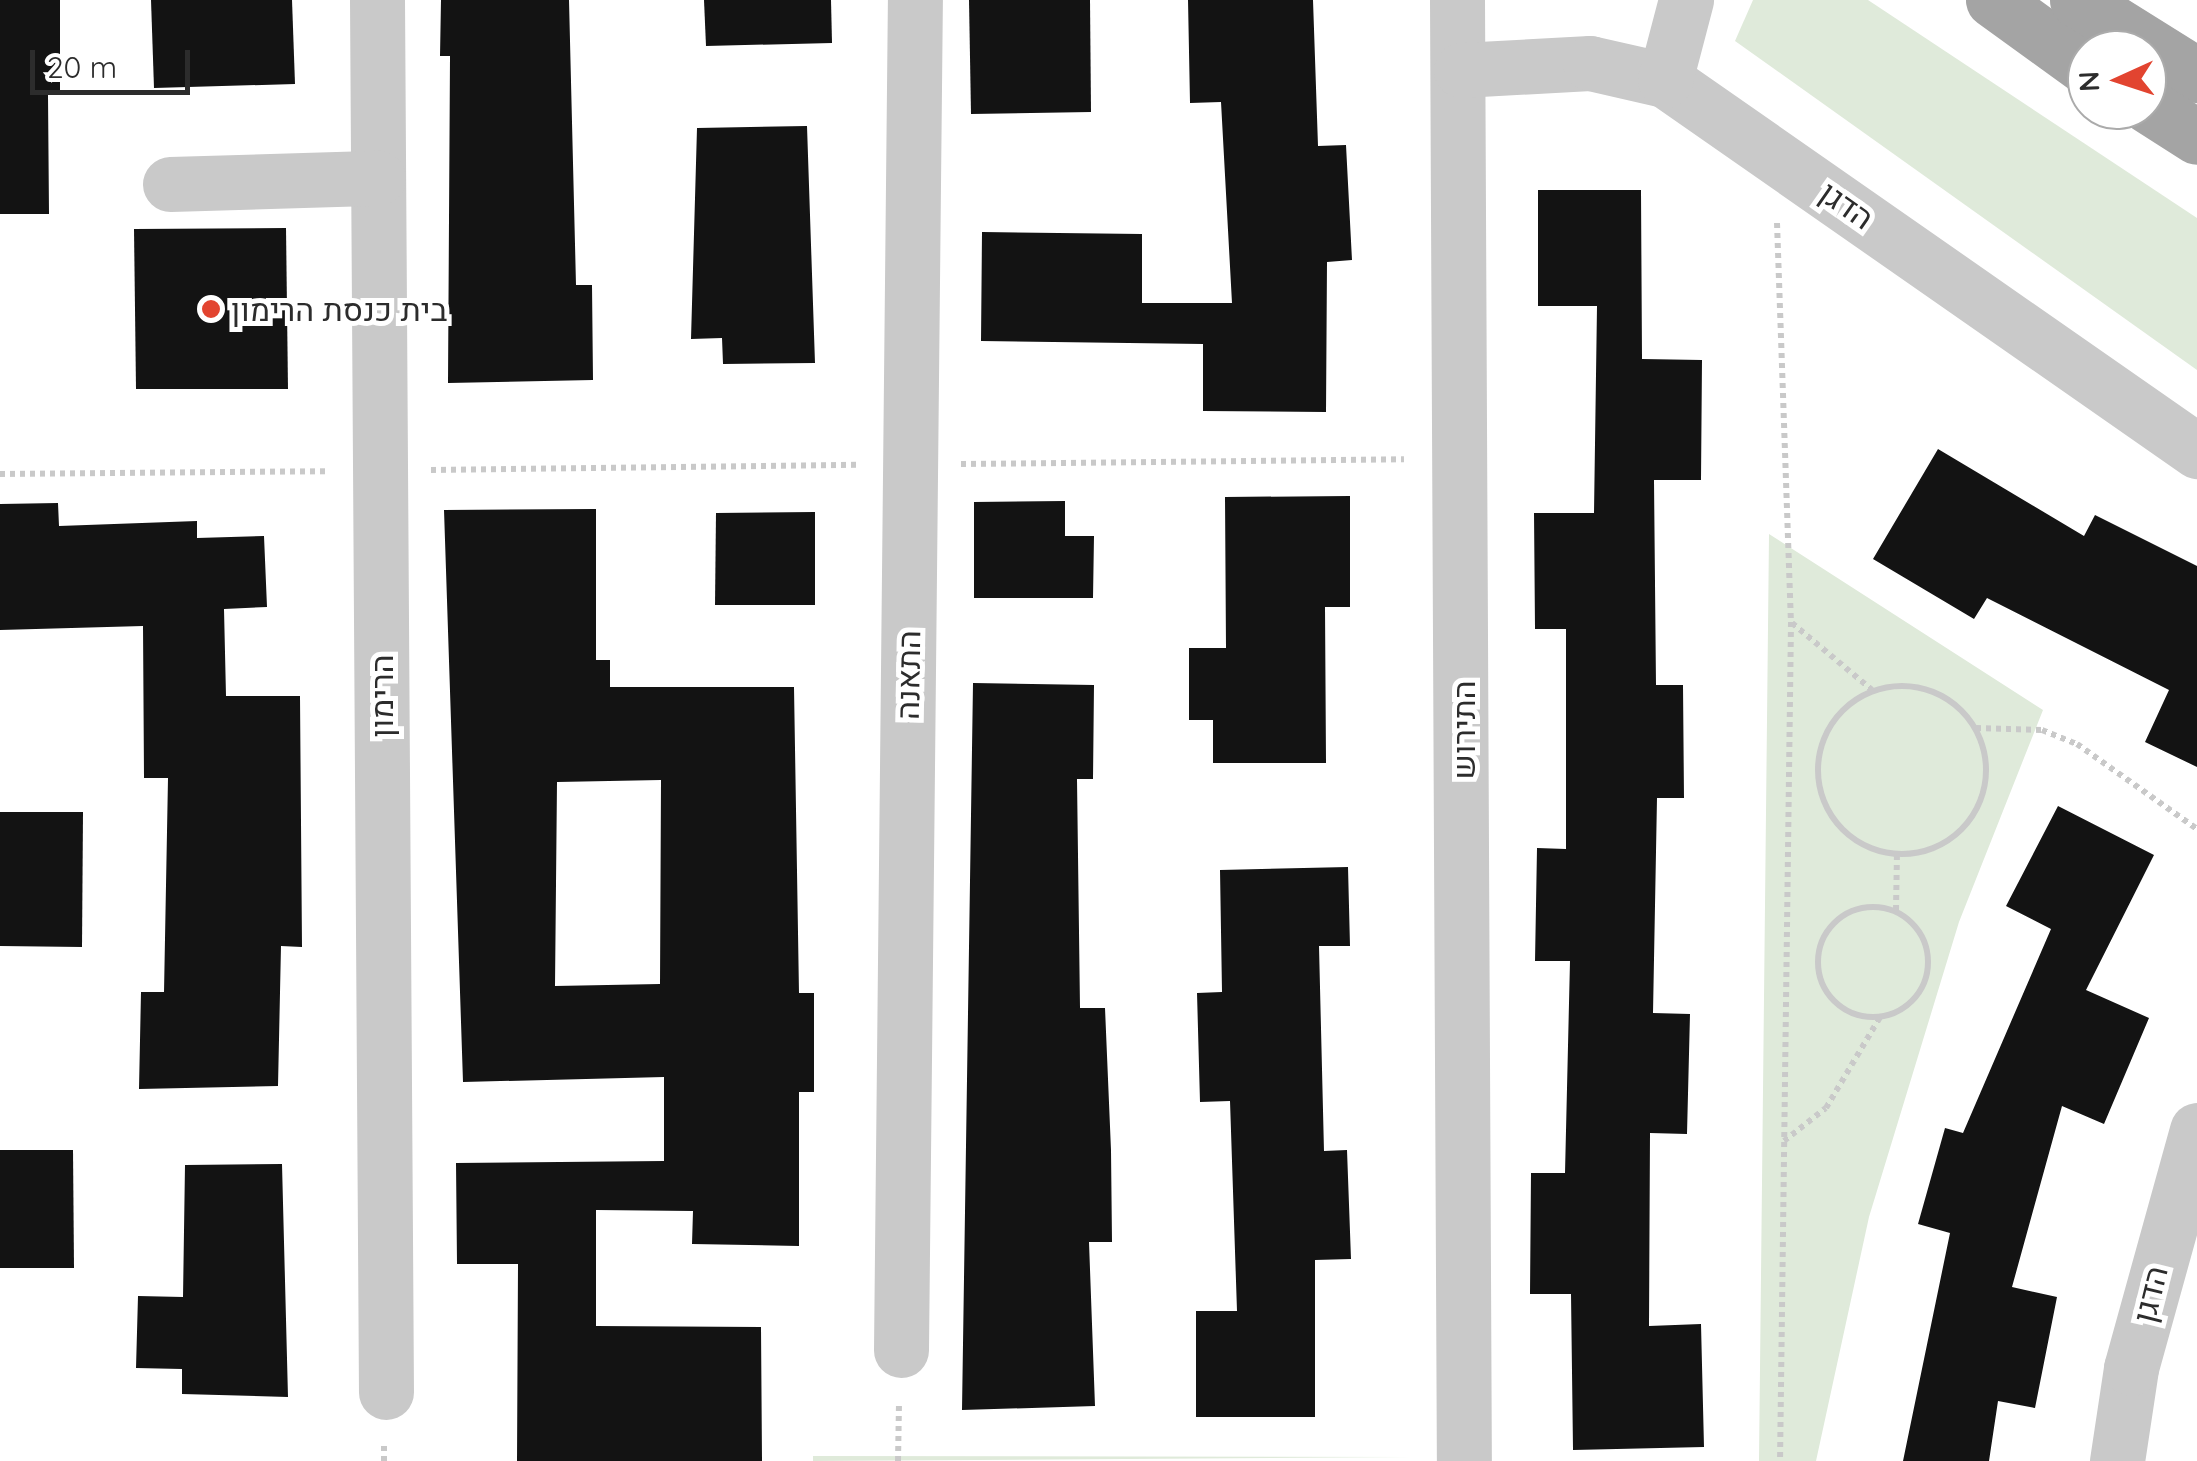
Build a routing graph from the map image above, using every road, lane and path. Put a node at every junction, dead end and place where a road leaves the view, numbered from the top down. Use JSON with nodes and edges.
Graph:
{"nodes":[{"id":1,"x":376,"y":0,"type":"edge"},
{"id":2,"x":915,"y":0,"type":"edge"},
{"id":3,"x":1457,"y":0,"type":"edge"},
{"id":4,"x":1686,"y":0,"type":"edge"},
{"id":5,"x":1993,"y":0,"type":"edge"},
{"id":6,"x":2077,"y":0,"type":"edge"},
{"id":7,"x":2067,"y":54,"type":"edge"},
{"id":8,"x":1460,"y":70,"type":"junction"},
{"id":9,"x":2197,"y":75,"type":"edge"},
{"id":10,"x":1665,"y":80,"type":"junction"},
{"id":11,"x":2167,"y":118,"type":"edge"},
{"id":12,"x":2197,"y":137,"type":"edge"},
{"id":13,"x":1774,"y":154,"type":"junction"},
{"id":14,"x":378,"y":178,"type":"junction"},
{"id":15,"x":170,"y":184,"type":"dead end"},
{"id":16,"x":2197,"y":451,"type":"edge"},
{"id":17,"x":1463,"y":458,"type":"junction"},
{"id":18,"x":910,"y":464,"type":"junction"},
{"id":19,"x":380,"y":470,"type":"junction"},
{"id":20,"x":0,"y":474,"type":"edge"},
{"id":21,"x":1791,"y":622,"type":"junction"},
{"id":22,"x":1872,"y":690,"type":"junction"},
{"id":23,"x":1976,"y":728,"type":"junction"},
{"id":24,"x":2197,"y":829,"type":"edge"},
{"id":25,"x":1897,"y":855,"type":"junction"},
{"id":26,"x":1896,"y":910,"type":"junction"},
{"id":27,"x":1880,"y":1018,"type":"junction"},
{"id":28,"x":2197,"y":1130,"type":"edge"},
{"id":29,"x":1784,"y":1142,"type":"junction"},
{"id":30,"x":901,"y":1350,"type":"dead end"},
{"id":31,"x":386,"y":1392,"type":"dead end"},
{"id":32,"x":1464,"y":1461,"type":"edge"},
{"id":33,"x":1780,"y":1461,"type":"edge"},
{"id":34,"x":2116,"y":1461,"type":"edge"}],
"edges":[{"from":1,"to":14,"type":"street","name":"הרימון"},
{"from":2,"to":18,"type":"street","name":"התאנה"},
{"from":3,"to":8,"type":"street","name":"התירוש"},
{"from":4,"to":10,"type":"street"},
{"from":5,"to":7,"type":"main road"},
{"from":6,"to":9,"type":"main road"},
{"from":8,"to":10,"type":"street","name":"הדגן"},
{"from":8,"to":17,"type":"street","name":"התירוש"},
{"from":10,"to":13,"type":"street","name":"הדגן"},
{"from":11,"to":12,"type":"main road"},
{"from":13,"to":16,"type":"street","name":"הדגן"},
{"from":13,"to":21,"type":"path"},
{"from":14,"to":15,"type":"street"},
{"from":14,"to":19,"type":"street","name":"הרימון"},
{"from":17,"to":18,"type":"path"},
{"from":17,"to":32,"type":"street","name":"התירוש"},
{"from":18,"to":19,"type":"path"},
{"from":18,"to":30,"type":"street","name":"התאנה"},
{"from":19,"to":20,"type":"path"},
{"from":19,"to":31,"type":"street","name":"הרימון"},
{"from":21,"to":22,"type":"path"},
{"from":21,"to":29,"type":"path"},
{"from":22,"to":23,"type":"path"},
{"from":22,"to":25,"type":"path"},
{"from":23,"to":24,"type":"path"},
{"from":23,"to":25,"type":"path"},
{"from":25,"to":26,"type":"path"},
{"from":26,"to":27,"type":"path"},
{"from":26,"to":27,"type":"path"},
{"from":27,"to":29,"type":"path"},
{"from":28,"to":34,"type":"street","name":"הדגן"},
{"from":29,"to":33,"type":"path"}]}
